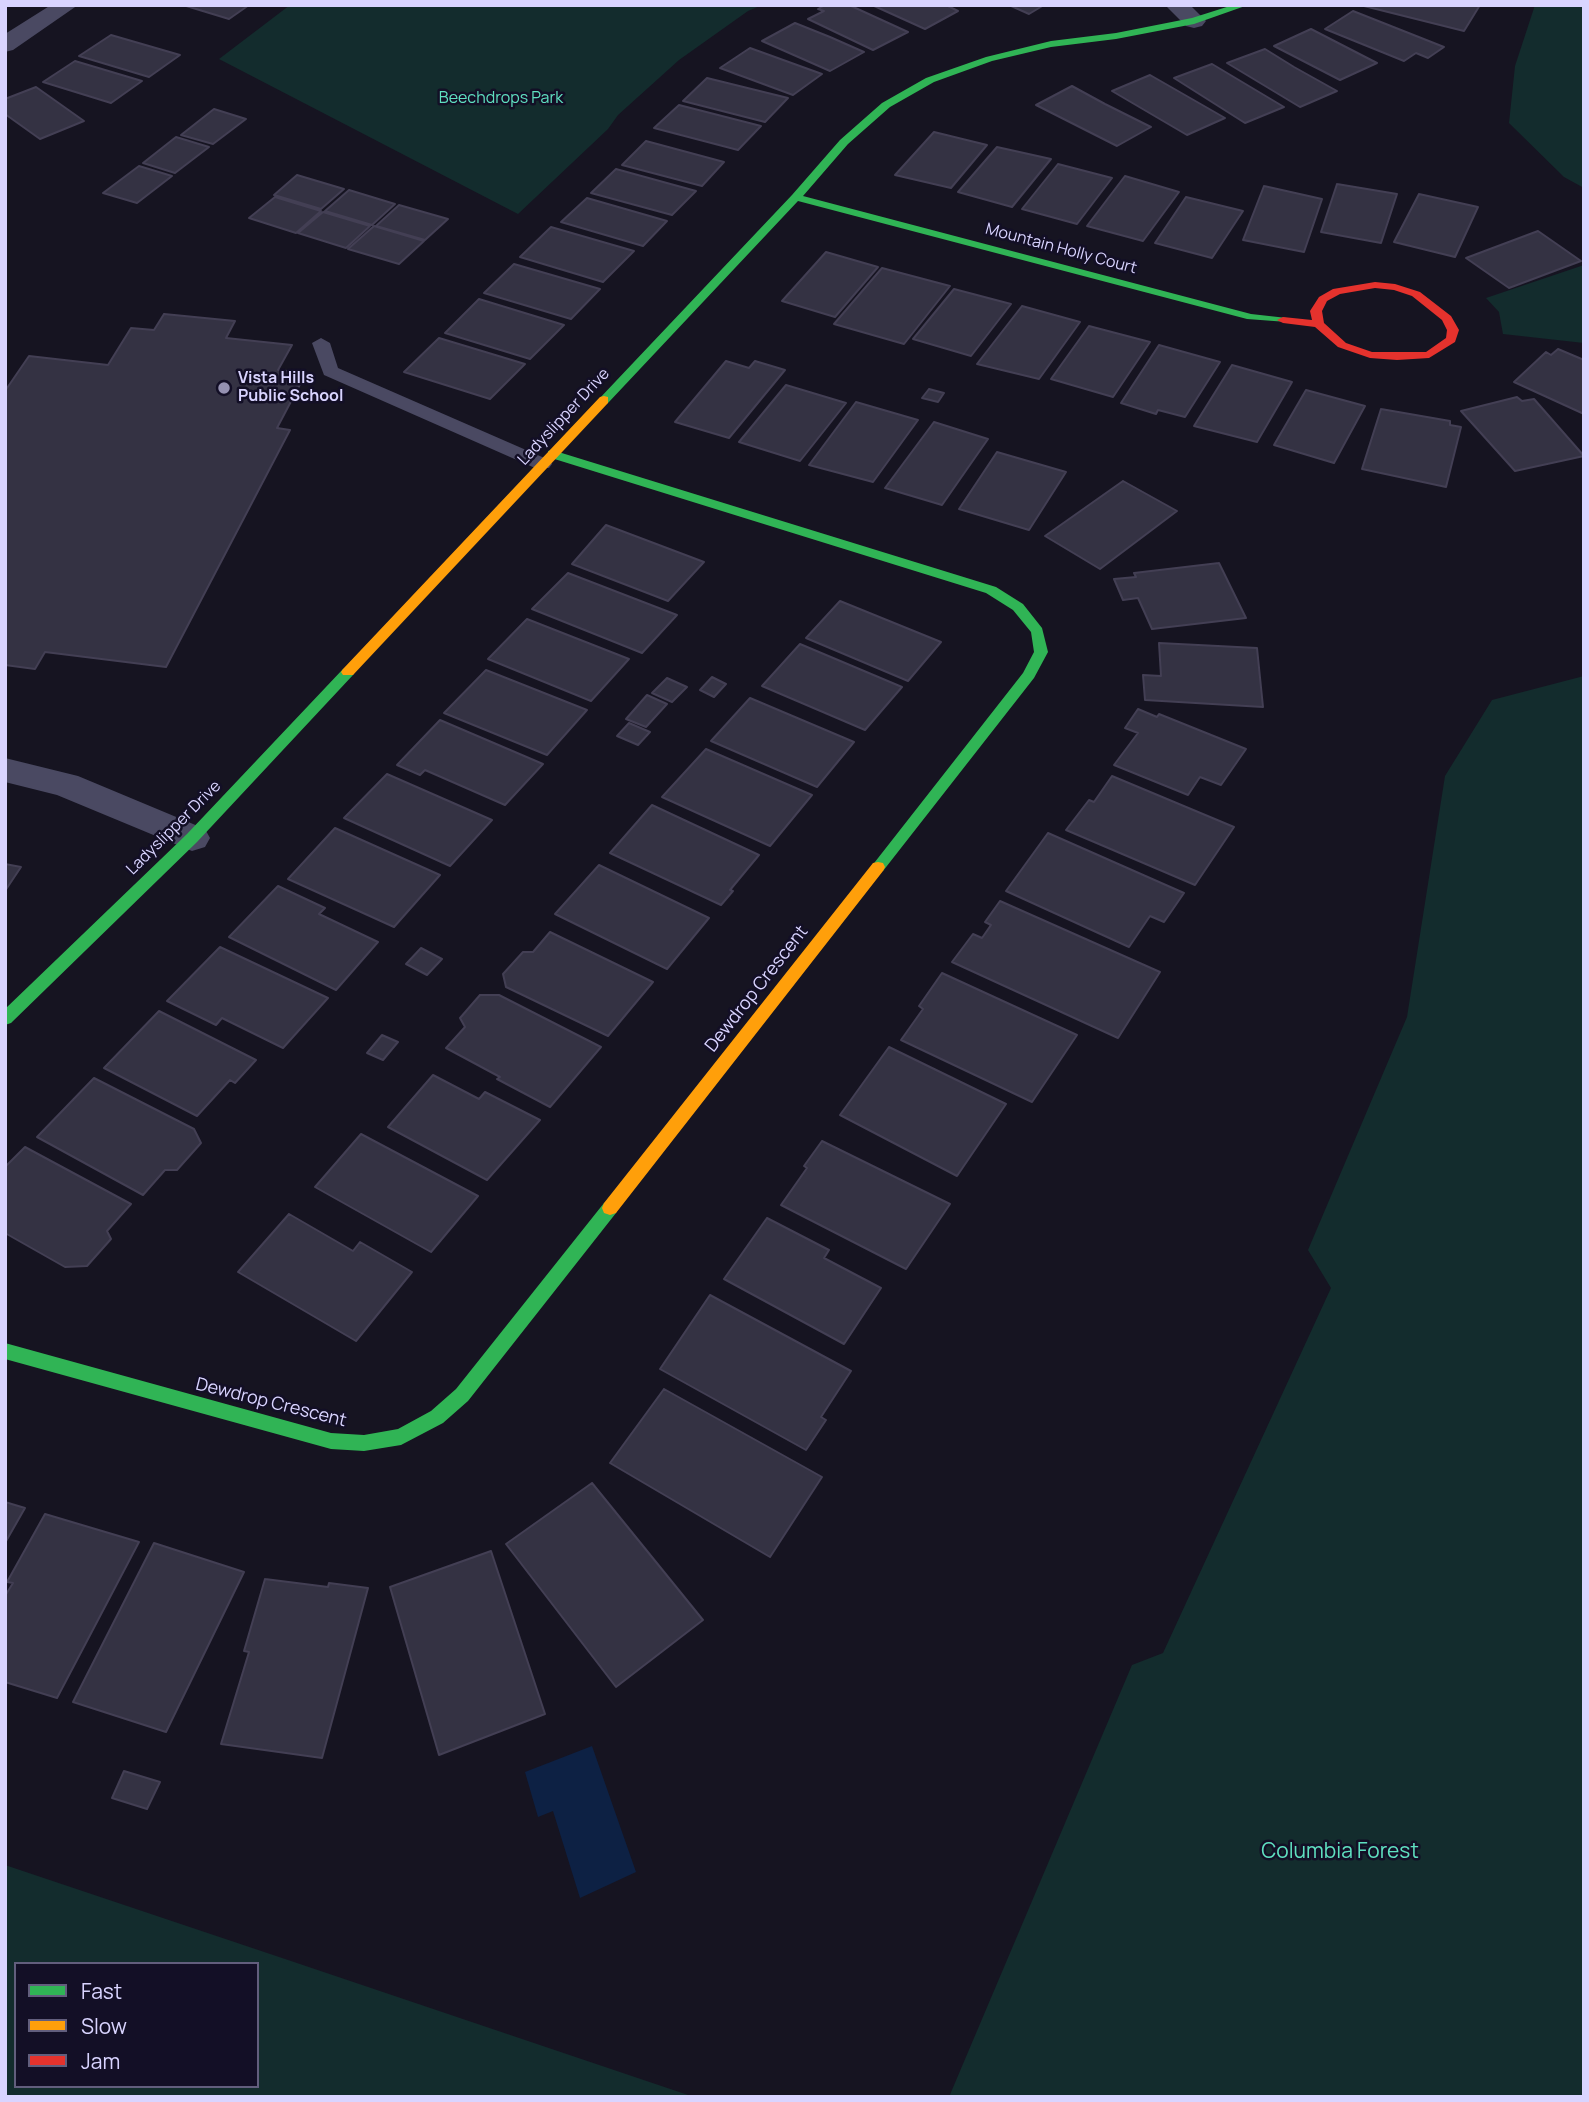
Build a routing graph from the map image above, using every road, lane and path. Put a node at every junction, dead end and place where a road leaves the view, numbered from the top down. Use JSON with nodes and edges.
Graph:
{"nodes":[{"id":1,"x":67,"y":5,"type":"edge"},
{"id":2,"x":1243,"y":5,"type":"edge"},
{"id":3,"x":1185,"y":13,"type":"edge"},
{"id":4,"x":5,"y":45,"type":"edge"},
{"id":5,"x":796,"y":197,"type":"junction"},
{"id":6,"x":1318,"y":324,"type":"junction"},
{"id":7,"x":321,"y":344,"type":"dead end"},
{"id":8,"x":547,"y":459,"type":"junction"},
{"id":9,"x":5,"y":770,"type":"edge"},
{"id":10,"x":192,"y":838,"type":"junction"},
{"id":11,"x":5,"y":1019,"type":"edge"},
{"id":12,"x":5,"y":1351,"type":"edge"}],
"edges":[{"from":1,"to":4,"type":"street"},
{"from":2,"to":3,"type":"street","name":"Ladyslipper Drive"},
{"from":3,"to":5,"type":"street","name":"Ladyslipper Drive"},
{"from":5,"to":6,"type":"street","name":"Mountain Holly Court"},
{"from":5,"to":8,"type":"street","name":"Ladyslipper Drive"},
{"from":6,"to":6,"type":"street"},
{"from":7,"to":8,"type":"lane"},
{"from":8,"to":10,"type":"street","name":"Ladyslipper Drive"},
{"from":8,"to":12,"type":"street","name":"Dewdrop Crescent"},
{"from":9,"to":10,"type":"street"},
{"from":10,"to":11,"type":"street","name":"Ladyslipper Drive"}]}
